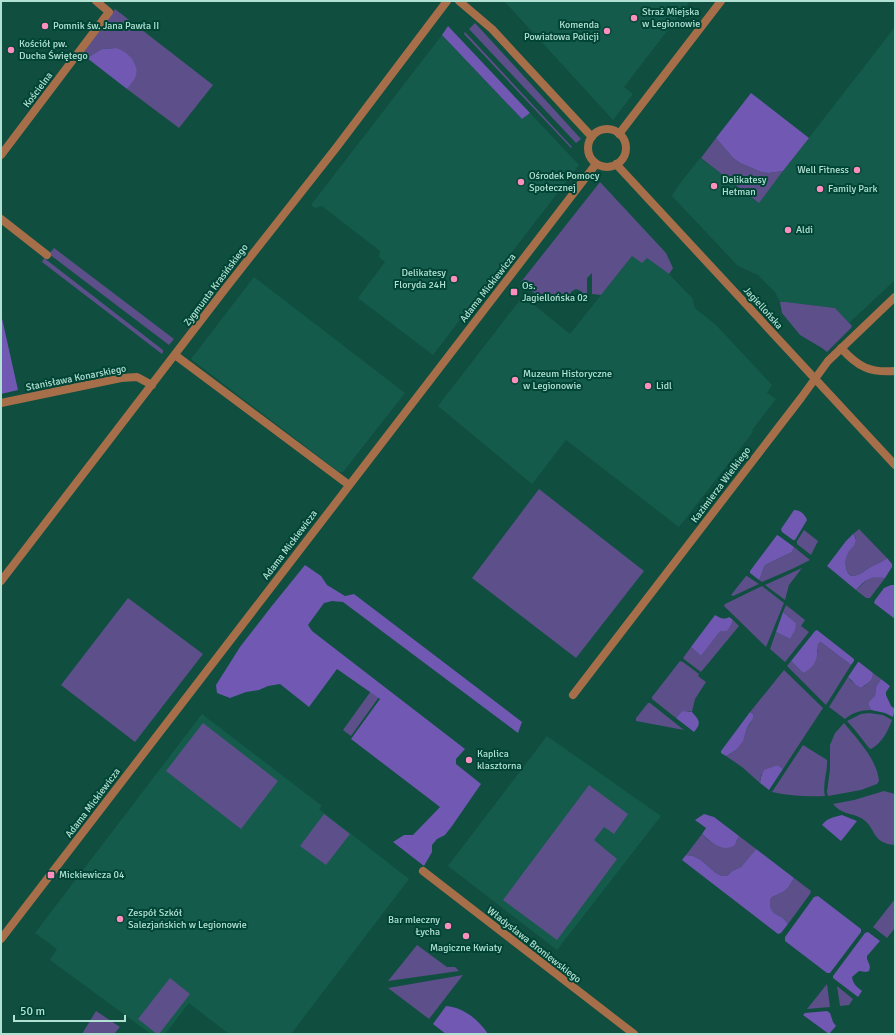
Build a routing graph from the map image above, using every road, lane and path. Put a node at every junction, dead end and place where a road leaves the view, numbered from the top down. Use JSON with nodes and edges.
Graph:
{"nodes":[{"id":1,"x":96,"y":1,"type":"edge"},
{"id":2,"x":447,"y":1,"type":"edge"},
{"id":3,"x":460,"y":1,"type":"edge"},
{"id":4,"x":721,"y":1,"type":"edge"},
{"id":5,"x":618,"y":134,"type":"junction"},
{"id":6,"x":592,"y":137,"type":"junction"},
{"id":7,"x":1,"y":155,"type":"edge"},
{"id":8,"x":596,"y":164,"type":"junction"},
{"id":9,"x":616,"y":164,"type":"junction"},
{"id":10,"x":1,"y":219,"type":"edge"},
{"id":11,"x":47,"y":255,"type":"dead end"},
{"id":12,"x":895,"y":297,"type":"edge"},
{"id":13,"x":842,"y":348,"type":"junction"},
{"id":14,"x":175,"y":355,"type":"junction"},
{"id":15,"x":895,"y":371,"type":"edge"},
{"id":16,"x":815,"y":378,"type":"junction"},
{"id":17,"x":152,"y":385,"type":"junction"},
{"id":18,"x":1,"y":403,"type":"edge"},
{"id":19,"x":895,"y":465,"type":"edge"},
{"id":20,"x":349,"y":484,"type":"junction"},
{"id":21,"x":1,"y":581,"type":"edge"},
{"id":22,"x":573,"y":694,"type":"dead end"},
{"id":23,"x":423,"y":871,"type":"dead end"},
{"id":24,"x":1,"y":939,"type":"edge"},
{"id":25,"x":634,"y":1034,"type":"edge"}],
"edges":[{"from":1,"to":7,"type":"street","name":"Kościelna"},
{"from":2,"to":14,"type":"street","name":"Zygmunta Krasińskiego"},
{"from":3,"to":6,"type":"street"},
{"from":4,"to":5,"type":"street"},
{"from":5,"to":6,"type":"street"},
{"from":5,"to":9,"type":"street"},
{"from":6,"to":8,"type":"street"},
{"from":8,"to":9,"type":"street"},
{"from":8,"to":20,"type":"street","name":"Adama Mickiewicza"},
{"from":9,"to":16,"type":"street","name":"Jagiellońska"},
{"from":10,"to":11,"type":"street"},
{"from":12,"to":13,"type":"street","name":"Kazimierza Wielkiego"},
{"from":13,"to":15,"type":"street"},
{"from":13,"to":16,"type":"street","name":"Kazimierza Wielkiego"},
{"from":14,"to":17,"type":"street","name":"Zygmunta Krasińskiego"},
{"from":14,"to":20,"type":"street"},
{"from":16,"to":19,"type":"street","name":"Jagiellońska"},
{"from":16,"to":22,"type":"street","name":"Kazimierza Wielkiego"},
{"from":17,"to":18,"type":"street","name":"Stanisława Konarskiego"},
{"from":17,"to":21,"type":"street","name":"Zygmunta Krasińskiego"},
{"from":20,"to":24,"type":"street","name":"Adama Mickiewicza"},
{"from":23,"to":25,"type":"street","name":"Władysława Broniewskiego"}]}
